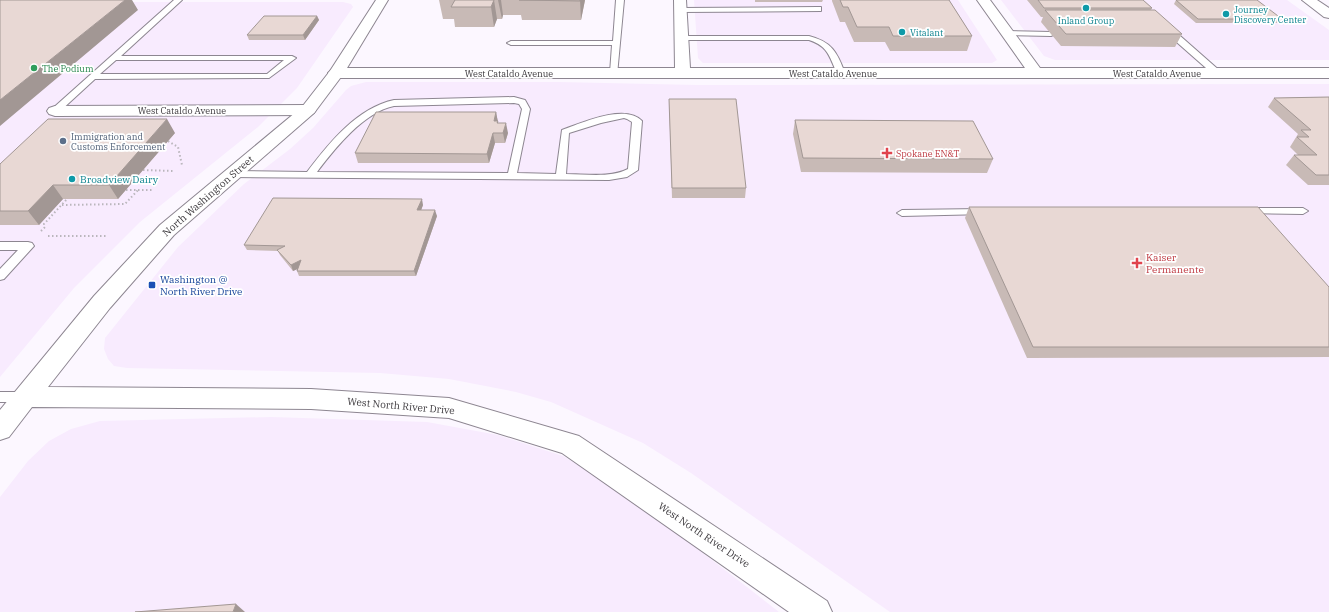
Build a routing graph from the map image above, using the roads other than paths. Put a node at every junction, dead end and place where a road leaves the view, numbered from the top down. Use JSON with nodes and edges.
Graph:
{"nodes":[{"id":1,"x":178,"y":0,"type":"edge"},
{"id":2,"x":382,"y":0,"type":"edge"},
{"id":3,"x":620,"y":0,"type":"edge"},
{"id":4,"x":983,"y":0,"type":"edge"},
{"id":5,"x":1308,"y":0,"type":"edge"},
{"id":6,"x":680,"y":5,"type":"edge"},
{"id":7,"x":818,"y":9,"type":"dead end"},
{"id":8,"x":1329,"y":14,"type":"edge"},
{"id":9,"x":1163,"y":24,"type":"edge"},
{"id":10,"x":1007,"y":33,"type":"junction"},
{"id":11,"x":1051,"y":34,"type":"edge"},
{"id":12,"x":682,"y":38,"type":"junction"},
{"id":13,"x":511,"y":43,"type":"dead end"},
{"id":14,"x":617,"y":43,"type":"junction"},
{"id":15,"x":113,"y":58,"type":"junction"},
{"id":16,"x":336,"y":73,"type":"junction"},
{"id":17,"x":614,"y":73,"type":"junction"},
{"id":18,"x":683,"y":73,"type":"junction"},
{"id":19,"x":841,"y":73,"type":"junction"},
{"id":20,"x":1036,"y":73,"type":"junction"},
{"id":21,"x":1217,"y":73,"type":"junction"},
{"id":22,"x":1329,"y":73,"type":"edge"},
{"id":23,"x":93,"y":77,"type":"junction"},
{"id":24,"x":308,"y":110,"type":"junction"},
{"id":25,"x":55,"y":111,"type":"joint"},
{"id":26,"x":232,"y":174,"type":"junction"},
{"id":27,"x":310,"y":175,"type":"junction"},
{"id":28,"x":512,"y":176,"type":"junction"},
{"id":29,"x":561,"y":176,"type":"junction"},
{"id":30,"x":1303,"y":211,"type":"dead end"},
{"id":31,"x":996,"y":212,"type":"edge"},
{"id":32,"x":1232,"y":212,"type":"edge"},
{"id":33,"x":902,"y":213,"type":"dead end"},
{"id":34,"x":0,"y":246,"type":"edge"},
{"id":35,"x":0,"y":276,"type":"edge"},
{"id":36,"x":12,"y":397,"type":"edge"},
{"id":37,"x":0,"y":428,"type":"edge"},
{"id":38,"x":816,"y":612,"type":"edge"}],
"edges":[{"from":1,"to":15,"type":"lane"},
{"from":2,"to":16,"type":"street","name":"North Washington Street"},
{"from":3,"to":14,"type":"lane"},
{"from":4,"to":10,"type":"street"},
{"from":5,"to":8,"type":"street"},
{"from":6,"to":7,"type":"lane"},
{"from":6,"to":12,"type":"street"},
{"from":9,"to":21,"type":"lane"},
{"from":10,"to":11,"type":"lane"},
{"from":10,"to":20,"type":"street"},
{"from":12,"to":18,"type":"street"},
{"from":12,"to":19,"type":"lane"},
{"from":13,"to":14,"type":"lane"},
{"from":14,"to":17,"type":"lane"},
{"from":15,"to":23,"type":"lane"},
{"from":15,"to":23,"type":"lane"},
{"from":16,"to":17,"type":"street","name":"West Cataldo Avenue"},
{"from":16,"to":24,"type":"street","name":"North Washington Street"},
{"from":17,"to":18,"type":"street","name":"West Cataldo Avenue"},
{"from":18,"to":19,"type":"street","name":"West Cataldo Avenue"},
{"from":19,"to":20,"type":"street","name":"West Cataldo Avenue"},
{"from":20,"to":21,"type":"street","name":"West Cataldo Avenue"},
{"from":21,"to":22,"type":"street","name":"West Cataldo Avenue"},
{"from":23,"to":25,"type":"lane"},
{"from":24,"to":25,"type":"street","name":"West Cataldo Avenue"},
{"from":24,"to":26,"type":"street","name":"North Washington Street"},
{"from":26,"to":27,"type":"lane"},
{"from":26,"to":36,"type":"street","name":"North Washington Street"},
{"from":27,"to":28,"type":"lane"},
{"from":27,"to":28,"type":"lane"},
{"from":28,"to":29,"type":"lane"},
{"from":29,"to":29,"type":"lane"},
{"from":30,"to":32,"type":"lane"},
{"from":31,"to":33,"type":"lane"},
{"from":34,"to":35,"type":"lane"},
{"from":36,"to":37,"type":"street","name":"North Washington Street"},
{"from":36,"to":38,"type":"street","name":"West North River Drive"}]}
